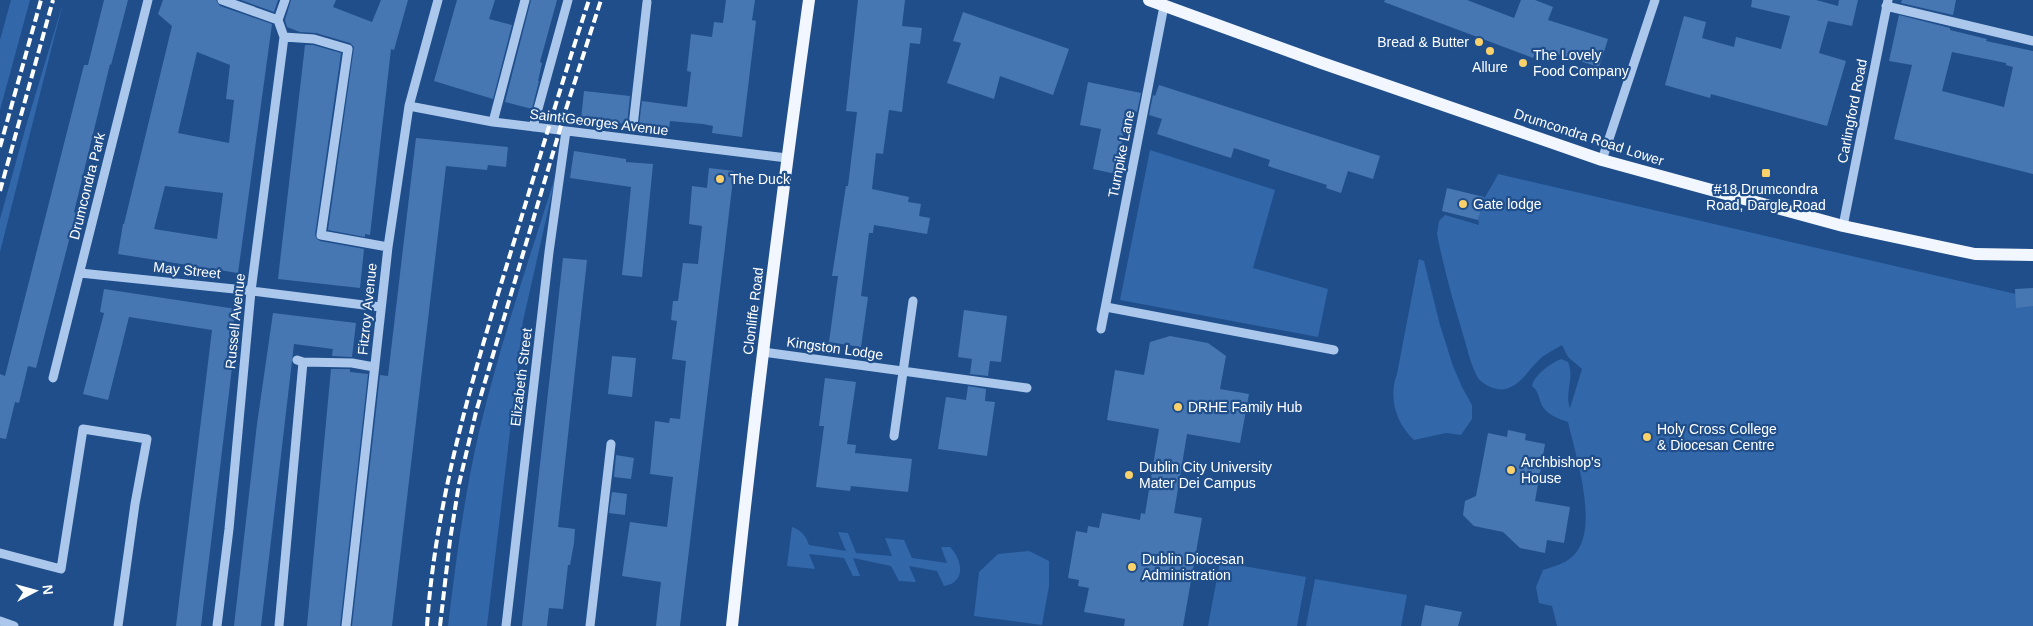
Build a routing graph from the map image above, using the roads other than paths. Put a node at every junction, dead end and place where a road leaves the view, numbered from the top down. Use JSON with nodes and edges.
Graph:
{"nodes":[{"id":1,"x":148,"y":0,"type":"edge"},
{"id":2,"x":222,"y":0,"type":"edge"},
{"id":3,"x":285,"y":0,"type":"edge"},
{"id":4,"x":438,"y":0,"type":"edge"},
{"id":5,"x":525,"y":0,"type":"edge"},
{"id":6,"x":568,"y":0,"type":"edge"},
{"id":7,"x":810,"y":0,"type":"edge"},
{"id":8,"x":1149,"y":0,"type":"edge"},
{"id":9,"x":1655,"y":0,"type":"edge"},
{"id":10,"x":647,"y":2,"type":"dead end"},
{"id":11,"x":1887,"y":3,"type":"edge"},
{"id":12,"x":1164,"y":6,"type":"junction"},
{"id":13,"x":278,"y":20,"type":"junction"},
{"id":14,"x":284,"y":37,"type":"junction"},
{"id":15,"x":2033,"y":41,"type":"edge"},
{"id":16,"x":409,"y":106,"type":"junction"},
{"id":17,"x":493,"y":122,"type":"junction"},
{"id":18,"x":633,"y":126,"type":"dead end"},
{"id":19,"x":534,"y":127,"type":"junction"},
{"id":20,"x":566,"y":131,"type":"junction"},
{"id":21,"x":787,"y":158,"type":"junction"},
{"id":22,"x":1602,"y":160,"type":"junction"},
{"id":23,"x":1843,"y":226,"type":"junction"},
{"id":24,"x":388,"y":247,"type":"junction"},
{"id":25,"x":2033,"y":255,"type":"edge"},
{"id":26,"x":80,"y":273,"type":"junction"},
{"id":27,"x":251,"y":291,"type":"junction"},
{"id":28,"x":913,"y":301,"type":"dead end"},
{"id":29,"x":380,"y":307,"type":"junction"},
{"id":30,"x":1106,"y":307,"type":"junction"},
{"id":31,"x":1101,"y":329,"type":"dead end"},
{"id":32,"x":1334,"y":350,"type":"dead end"},
{"id":33,"x":763,"y":352,"type":"junction"},
{"id":34,"x":374,"y":366,"type":"junction"},
{"id":35,"x":903,"y":371,"type":"junction"},
{"id":36,"x":53,"y":378,"type":"dead end"},
{"id":37,"x":1027,"y":388,"type":"dead end"},
{"id":38,"x":894,"y":436,"type":"dead end"},
{"id":39,"x":611,"y":444,"type":"dead end"},
{"id":40,"x":0,"y":553,"type":"edge"},
{"id":41,"x":0,"y":621,"type":"edge"},
{"id":42,"x":14,"y":626,"type":"edge"},
{"id":43,"x":118,"y":626,"type":"edge"},
{"id":44,"x":217,"y":626,"type":"edge"},
{"id":45,"x":279,"y":626,"type":"edge"},
{"id":46,"x":346,"y":626,"type":"edge"},
{"id":47,"x":506,"y":626,"type":"edge"},
{"id":48,"x":590,"y":626,"type":"edge"},
{"id":49,"x":732,"y":626,"type":"edge"}],
"edges":[{"from":1,"to":26,"type":"street","name":"Drumcondra Park"},
{"from":2,"to":13,"type":"street"},
{"from":3,"to":13,"type":"street"},
{"from":4,"to":16,"type":"street","name":"Fitzroy Avenue"},
{"from":5,"to":17,"type":"street"},
{"from":6,"to":19,"type":"street"},
{"from":7,"to":21,"type":"main road","name":"Clonliffe Road"},
{"from":8,"to":12,"type":"main road","name":"Drumcondra Road Lower"},
{"from":9,"to":22,"type":"street"},
{"from":10,"to":18,"type":"street"},
{"from":11,"to":15,"type":"street"},
{"from":11,"to":23,"type":"street","name":"Carlingford Road"},
{"from":12,"to":22,"type":"main road","name":"Drumcondra Road Lower"},
{"from":12,"to":30,"type":"street","name":"Turnpike Lane"},
{"from":13,"to":14,"type":"street","name":"Russell Avenue"},
{"from":14,"to":24,"type":"street"},
{"from":14,"to":27,"type":"street","name":"Russell Avenue"},
{"from":16,"to":17,"type":"street","name":"Saint Georges Avenue"},
{"from":16,"to":24,"type":"street","name":"Fitzroy Avenue"},
{"from":17,"to":19,"type":"street","name":"Saint Georges Avenue"},
{"from":19,"to":20,"type":"street","name":"Saint Georges Avenue"},
{"from":20,"to":21,"type":"street","name":"Saint Georges Avenue"},
{"from":20,"to":47,"type":"street","name":"Elizabeth Street"},
{"from":21,"to":33,"type":"main road","name":"Clonliffe Road"},
{"from":22,"to":23,"type":"main road","name":"Drumcondra Road Lower"},
{"from":23,"to":25,"type":"main road","name":"Drumcondra Road Lower"},
{"from":24,"to":29,"type":"street","name":"Fitzroy Avenue"},
{"from":26,"to":27,"type":"street","name":"May Street"},
{"from":26,"to":36,"type":"street","name":"Drumcondra Park"},
{"from":27,"to":29,"type":"street","name":"May Street"},
{"from":27,"to":44,"type":"street","name":"Russell Avenue"},
{"from":28,"to":35,"type":"street"},
{"from":29,"to":34,"type":"street","name":"Fitzroy Avenue"},
{"from":30,"to":31,"type":"street","name":"Turnpike Lane"},
{"from":30,"to":32,"type":"street"},
{"from":33,"to":35,"type":"street","name":"Kingston Lodge"},
{"from":33,"to":49,"type":"main road","name":"Clonliffe Road"},
{"from":34,"to":45,"type":"street"},
{"from":34,"to":46,"type":"street","name":"Fitzroy Avenue"},
{"from":35,"to":37,"type":"street","name":"Kingston Lodge"},
{"from":35,"to":38,"type":"street"},
{"from":39,"to":48,"type":"street"},
{"from":40,"to":43,"type":"street"},
{"from":41,"to":42,"type":"street"}]}
